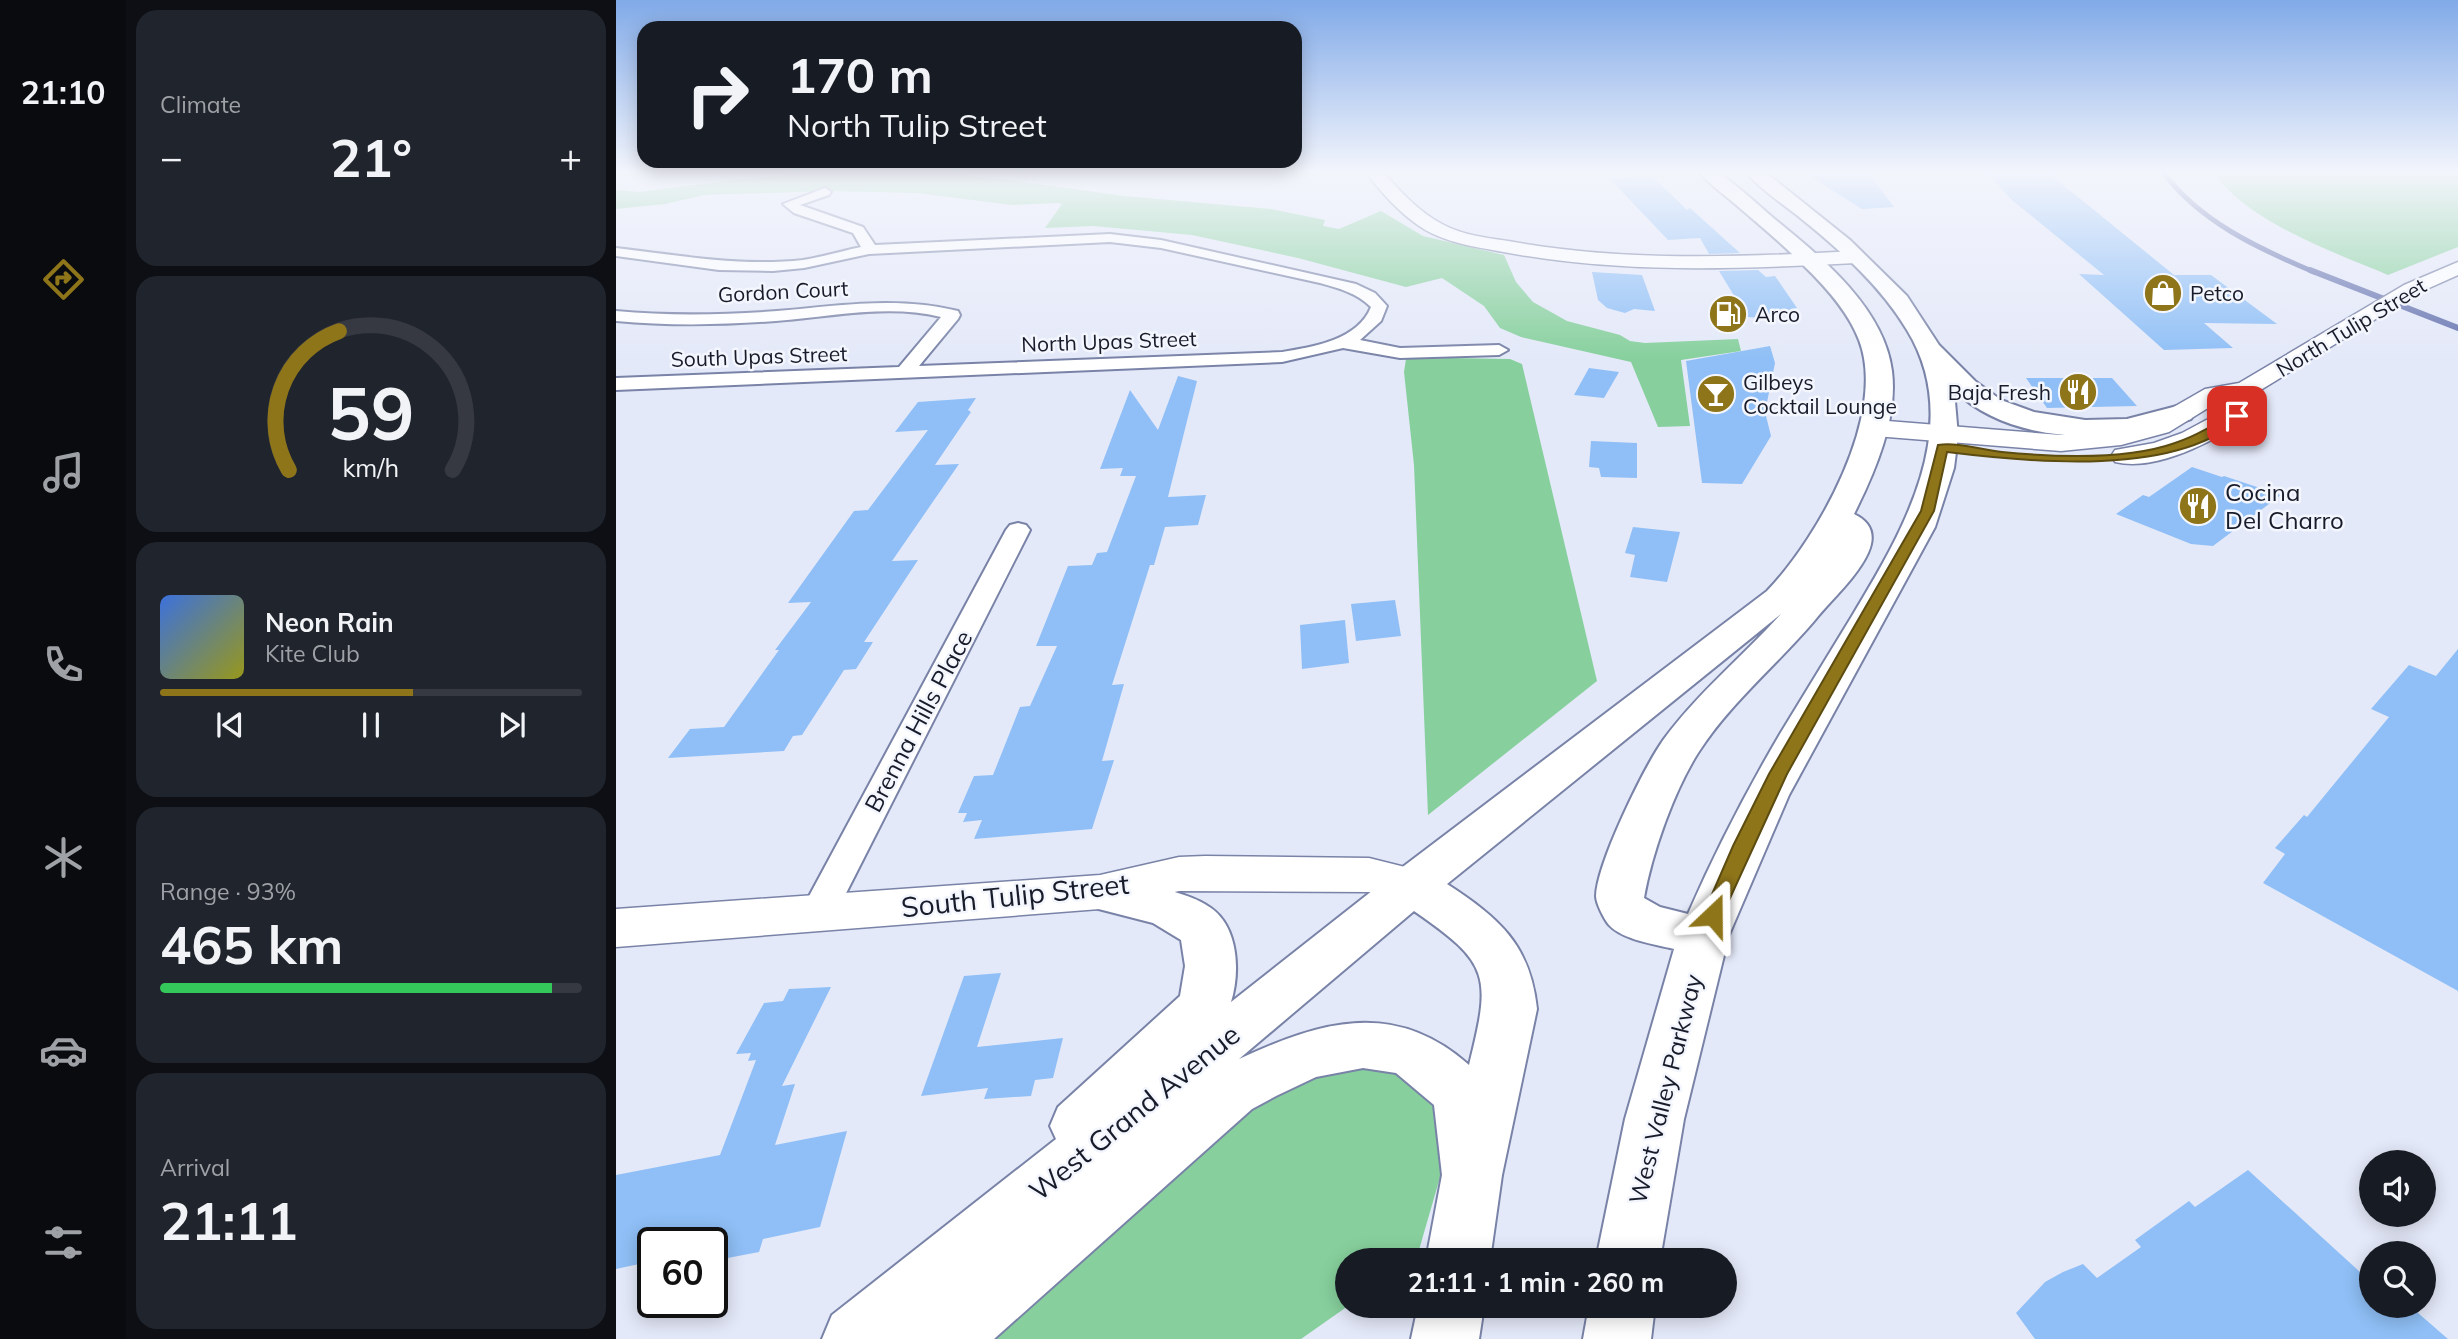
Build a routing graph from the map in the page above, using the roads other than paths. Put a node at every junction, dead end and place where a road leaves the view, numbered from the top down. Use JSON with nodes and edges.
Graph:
{"nodes":[{"id":1,"x":862,"y":233,"type":"edge"},
{"id":2,"x":1454,"y":233,"type":"edge"},
{"id":3,"x":1777,"y":233,"type":"edge"},
{"id":4,"x":1828,"y":233,"type":"edge"},
{"id":5,"x":869,"y":250,"type":"junction"},
{"id":6,"x":616,"y":252,"type":"edge"},
{"id":7,"x":1852,"y":253,"type":"junction"},
{"id":8,"x":1803,"y":256,"type":"junction"},
{"id":9,"x":2458,"y":268,"type":"edge"},
{"id":10,"x":616,"y":316,"type":"edge"},
{"id":11,"x":1340,"y":342,"type":"junction"},
{"id":12,"x":1926,"y":344,"type":"junction"},
{"id":13,"x":1499,"y":350,"type":"dead end"},
{"id":14,"x":904,"y":373,"type":"junction"},
{"id":15,"x":616,"y":384,"type":"edge"},
{"id":16,"x":2246,"y":389,"type":"junction"},
{"id":17,"x":2182,"y":413,"type":"junction"},
{"id":18,"x":1875,"y":428,"type":"junction"},
{"id":19,"x":1942,"y":441,"type":"junction"},
{"id":20,"x":1839,"y":519,"type":"junction"},
{"id":21,"x":1018,"y":530,"type":"dead end"},
{"id":22,"x":1413,"y":886,"type":"junction"},
{"id":23,"x":1100,"y":892,"type":"junction"},
{"id":24,"x":818,"y":913,"type":"junction"},
{"id":25,"x":616,"y":928,"type":"edge"},
{"id":26,"x":1703,"y":937,"type":"junction"},
{"id":27,"x":1472,"y":1175,"type":"junction"},
{"id":28,"x":1460,"y":1248,"type":"edge"},
{"id":29,"x":1630,"y":1248,"type":"edge"},
{"id":30,"x":1449,"y":1318,"type":"edge"},
{"id":31,"x":1620,"y":1318,"type":"edge"},
{"id":32,"x":863,"y":1332,"type":"edge"},
{"id":33,"x":943,"y":1339,"type":"edge"},
{"id":34,"x":1446,"y":1339,"type":"edge"},
{"id":35,"x":1617,"y":1339,"type":"edge"}],
"edges":[{"from":1,"to":5,"type":"street"},
{"from":2,"to":8,"type":"street"},
{"from":3,"to":8,"type":"main road"},
{"from":4,"to":7,"type":"main road","name":"West Valley Parkway"},
{"from":5,"to":6,"type":"street"},
{"from":5,"to":11,"type":"street","name":"North Upas Street"},
{"from":7,"to":8,"type":"street"},
{"from":7,"to":12,"type":"main road","name":"West Valley Parkway"},
{"from":8,"to":18,"type":"main road"},
{"from":9,"to":16,"type":"street","name":"North Tulip Street"},
{"from":10,"to":14,"type":"street","name":"Gordon Court"},
{"from":11,"to":13,"type":"street"},
{"from":11,"to":14,"type":"street","name":"North Upas Street"},
{"from":12,"to":17,"type":"main road"},
{"from":12,"to":19,"type":"main road","name":"West Valley Parkway"},
{"from":14,"to":15,"type":"street","name":"South Upas Street"},
{"from":16,"to":17,"type":"street","name":"North Tulip Street"},
{"from":16,"to":19,"type":"street","name":"North Tulip Street"},
{"from":17,"to":19,"type":"street","name":"North Tulip Street"},
{"from":18,"to":19,"type":"street","name":"North Tulip Street"},
{"from":18,"to":20,"type":"main road"},
{"from":19,"to":26,"type":"main road","name":"West Valley Parkway"},
{"from":20,"to":22,"type":"main road"},
{"from":20,"to":26,"type":"main road"},
{"from":21,"to":24,"type":"street","name":"Brenna Hills Place"},
{"from":22,"to":23,"type":"street","name":"South Tulip Street"},
{"from":22,"to":27,"type":"main road"},
{"from":22,"to":32,"type":"main road","name":"West Grand Avenue"},
{"from":23,"to":24,"type":"street","name":"South Tulip Street"},
{"from":23,"to":32,"type":"main road"},
{"from":24,"to":25,"type":"street","name":"South Tulip Street"},
{"from":26,"to":29,"type":"main road","name":"West Valley Parkway"},
{"from":27,"to":28,"type":"main road"},
{"from":27,"to":33,"type":"main road"},
{"from":30,"to":34,"type":"main road"},
{"from":31,"to":35,"type":"main road"}]}
